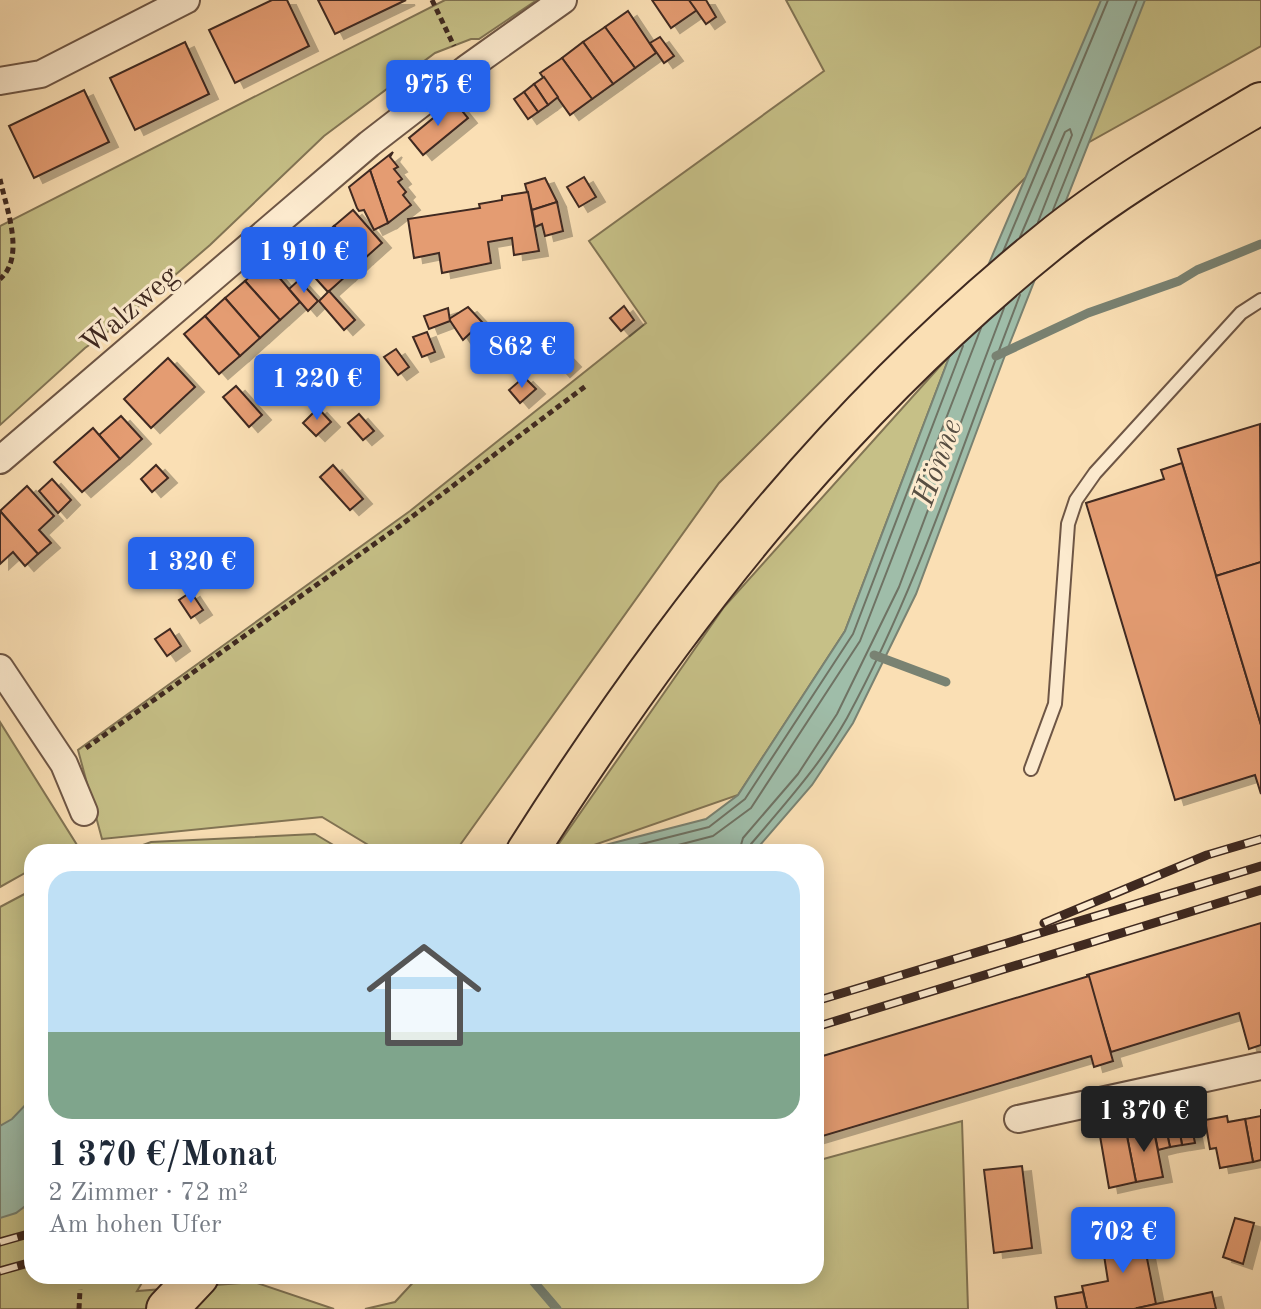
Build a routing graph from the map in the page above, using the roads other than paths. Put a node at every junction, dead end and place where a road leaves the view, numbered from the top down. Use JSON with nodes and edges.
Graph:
{"nodes":[{"id":1,"x":186,"y":0,"type":"edge"},
{"id":2,"x":563,"y":0,"type":"edge"},
{"id":3,"x":0,"y":81,"type":"edge"},
{"id":4,"x":1261,"y":103,"type":"edge"},
{"id":5,"x":1261,"y":300,"type":"edge"},
{"id":6,"x":0,"y":460,"type":"edge"},
{"id":7,"x":0,"y":668,"type":"edge"},
{"id":8,"x":1031,"y":769,"type":"dead end"},
{"id":9,"x":84,"y":812,"type":"dead end"},
{"id":10,"x":532,"y":844,"type":"edge"},
{"id":11,"x":1261,"y":1066,"type":"edge"},
{"id":12,"x":1018,"y":1119,"type":"dead end"},
{"id":13,"x":190,"y":1284,"type":"edge"},
{"id":14,"x":167,"y":1309,"type":"edge"}],
"edges":[{"from":1,"to":3,"type":"street"},
{"from":2,"to":6,"type":"street","name":"Walzweg"},
{"from":4,"to":10,"type":"main road"},
{"from":5,"to":8,"type":"lane"},
{"from":7,"to":9,"type":"street"},
{"from":11,"to":12,"type":"street"},
{"from":13,"to":14,"type":"main road"}]}
